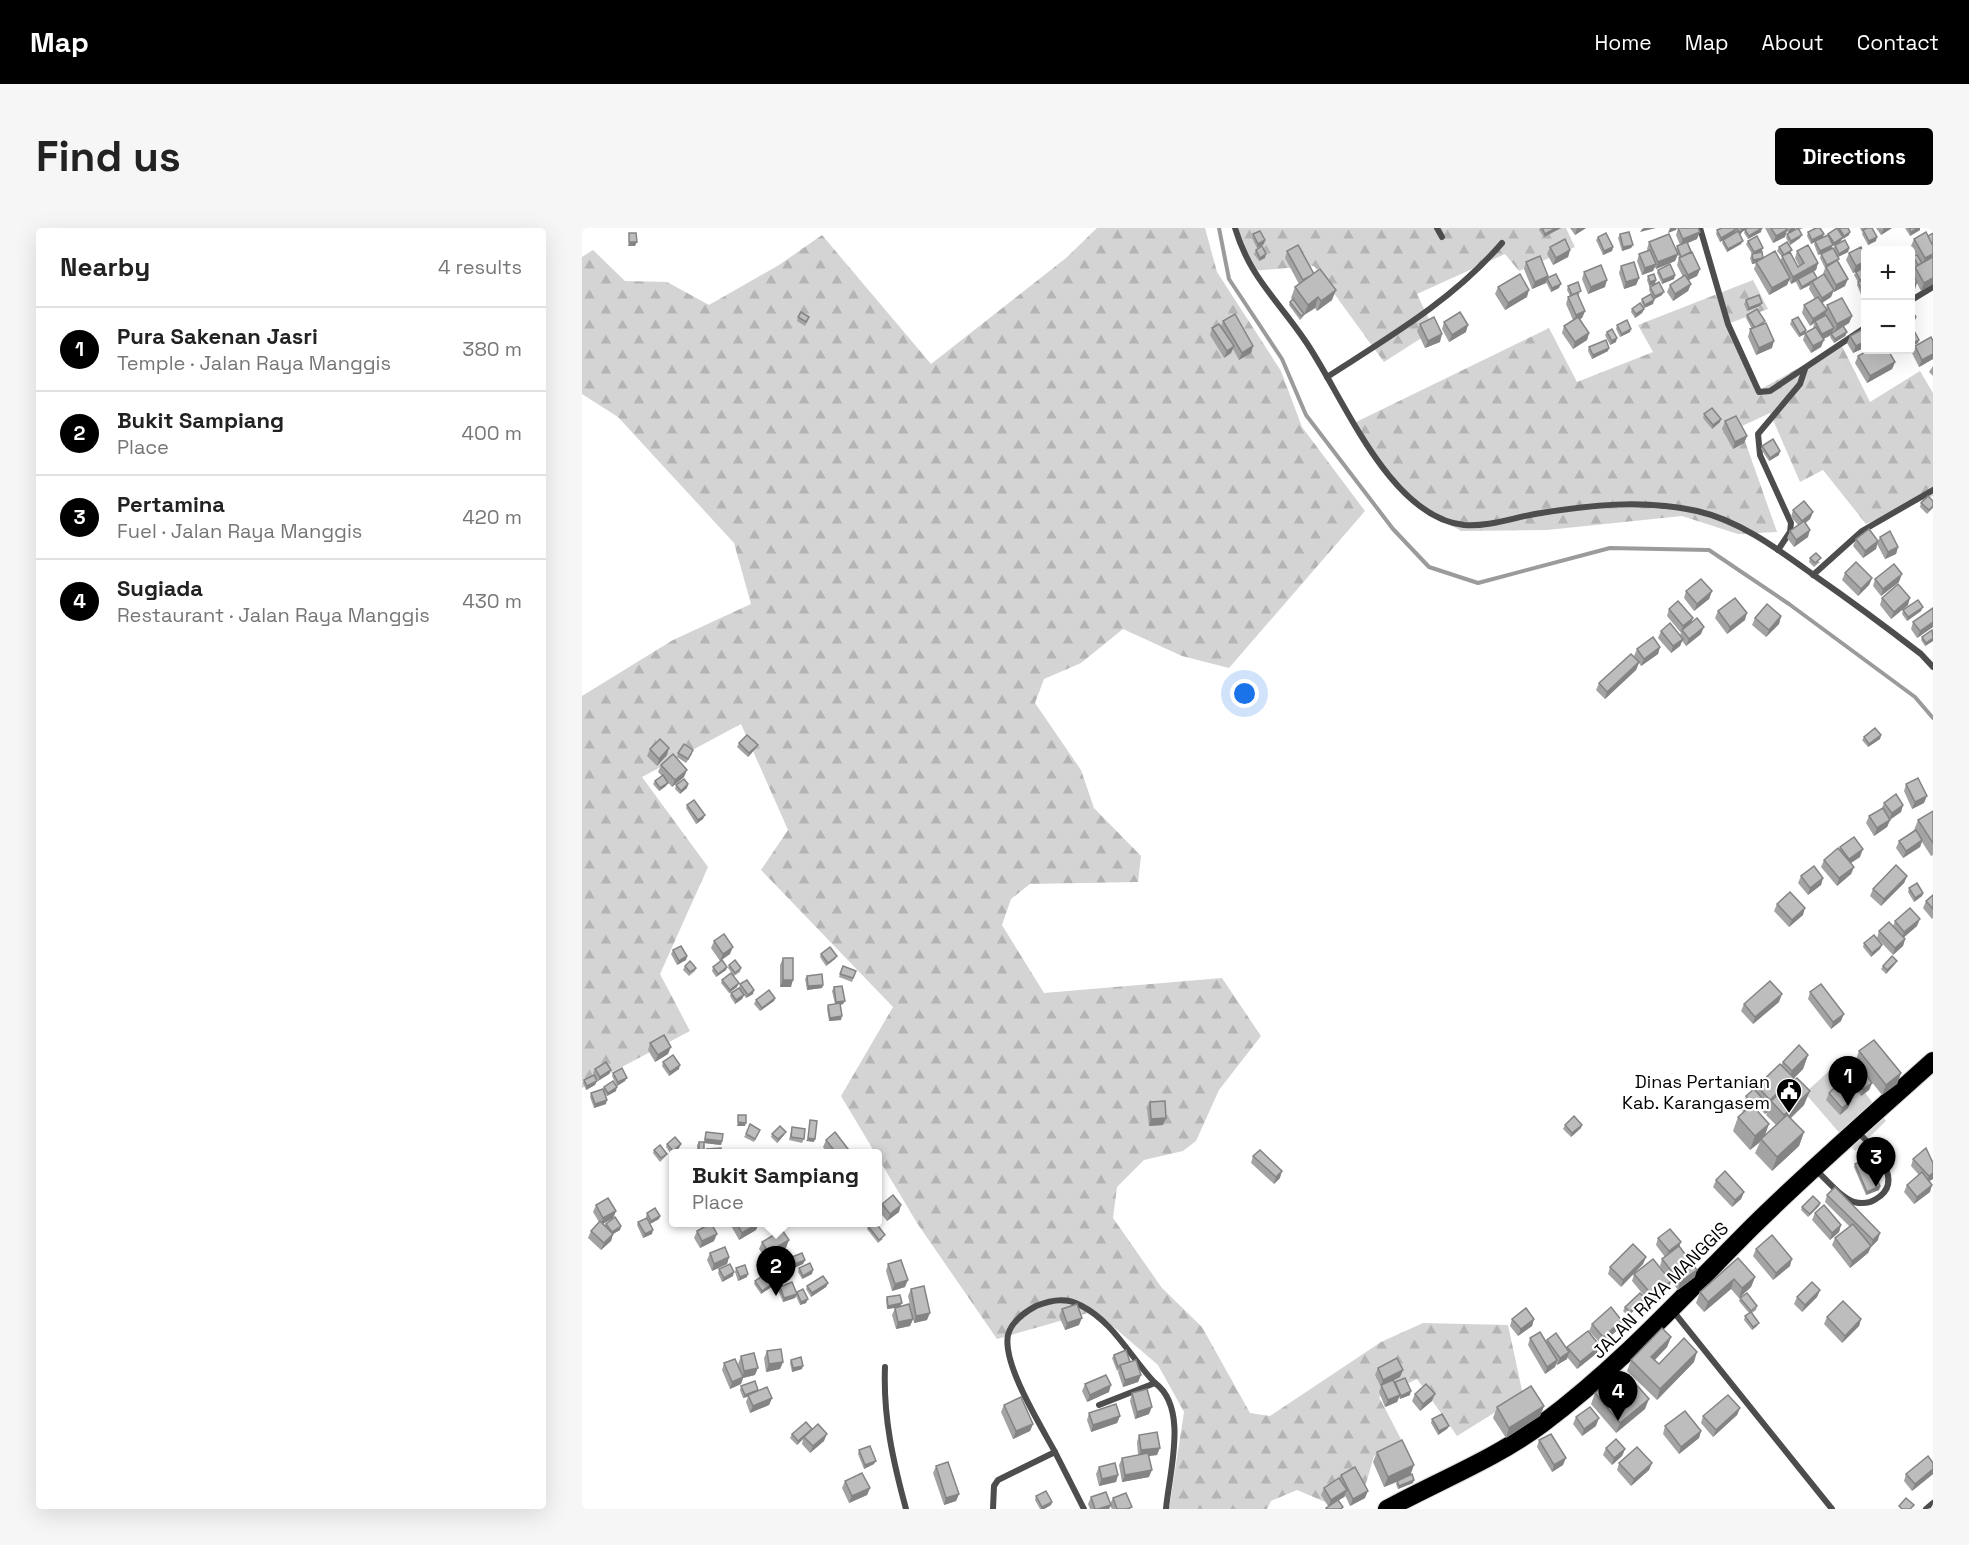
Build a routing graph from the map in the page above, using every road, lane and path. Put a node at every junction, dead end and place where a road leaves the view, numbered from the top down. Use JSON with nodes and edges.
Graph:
{"nodes":[{"id":1,"x":1235,"y":228,"type":"edge"},
{"id":2,"x":1437,"y":228,"type":"edge"},
{"id":3,"x":1700,"y":228,"type":"edge"},
{"id":4,"x":1442,"y":237,"type":"dead end"},
{"id":5,"x":1502,"y":243,"type":"dead end"},
{"id":6,"x":1933,"y":287,"type":"edge"},
{"id":7,"x":1913,"y":300,"type":"edge"},
{"id":8,"x":1861,"y":330,"type":"edge"},
{"id":9,"x":1805,"y":369,"type":"junction"},
{"id":10,"x":1327,"y":377,"type":"junction"},
{"id":11,"x":1933,"y":490,"type":"edge"},
{"id":12,"x":1778,"y":550,"type":"junction"},
{"id":13,"x":1814,"y":574,"type":"junction"},
{"id":14,"x":1933,"y":667,"type":"edge"},
{"id":15,"x":1933,"y":1061,"type":"edge"},
{"id":16,"x":1857,"y":1130,"type":"junction"},
{"id":17,"x":1815,"y":1169,"type":"junction"},
{"id":18,"x":1671,"y":1309,"type":"junction"},
{"id":19,"x":885,"y":1367,"type":"dead end"},
{"id":20,"x":1155,"y":1383,"type":"junction"},
{"id":21,"x":1099,"y":1405,"type":"dead end"},
{"id":22,"x":1055,"y":1452,"type":"junction"},
{"id":23,"x":1933,"y":1503,"type":"edge"},
{"id":24,"x":906,"y":1509,"type":"edge"},
{"id":25,"x":993,"y":1509,"type":"edge"},
{"id":26,"x":1084,"y":1509,"type":"edge"},
{"id":27,"x":1166,"y":1509,"type":"edge"},
{"id":28,"x":1387,"y":1509,"type":"edge"},
{"id":29,"x":1832,"y":1509,"type":"edge"},
{"id":30,"x":1926,"y":1509,"type":"edge"}],
"edges":[{"from":1,"to":10,"type":"street"},
{"from":2,"to":4,"type":"street"},
{"from":3,"to":9,"type":"street"},
{"from":5,"to":10,"type":"street"},
{"from":6,"to":7,"type":"street"},
{"from":8,"to":9,"type":"street"},
{"from":9,"to":12,"type":"street"},
{"from":10,"to":12,"type":"street"},
{"from":11,"to":13,"type":"street"},
{"from":12,"to":13,"type":"street"},
{"from":13,"to":14,"type":"street"},
{"from":15,"to":16,"type":"highway","name":"JALAN RAYA MANGGIS"},
{"from":16,"to":17,"type":"highway","name":"JALAN RAYA MANGGIS"},
{"from":16,"to":17,"type":"street"},
{"from":17,"to":18,"type":"highway","name":"JALAN RAYA MANGGIS"},
{"from":18,"to":28,"type":"highway","name":"JALAN RAYA MANGGIS"},
{"from":18,"to":29,"type":"street"},
{"from":19,"to":24,"type":"street"},
{"from":20,"to":21,"type":"street"},
{"from":20,"to":22,"type":"street"},
{"from":20,"to":27,"type":"street"},
{"from":22,"to":25,"type":"street"},
{"from":22,"to":26,"type":"street"},
{"from":23,"to":30,"type":"street"}]}
